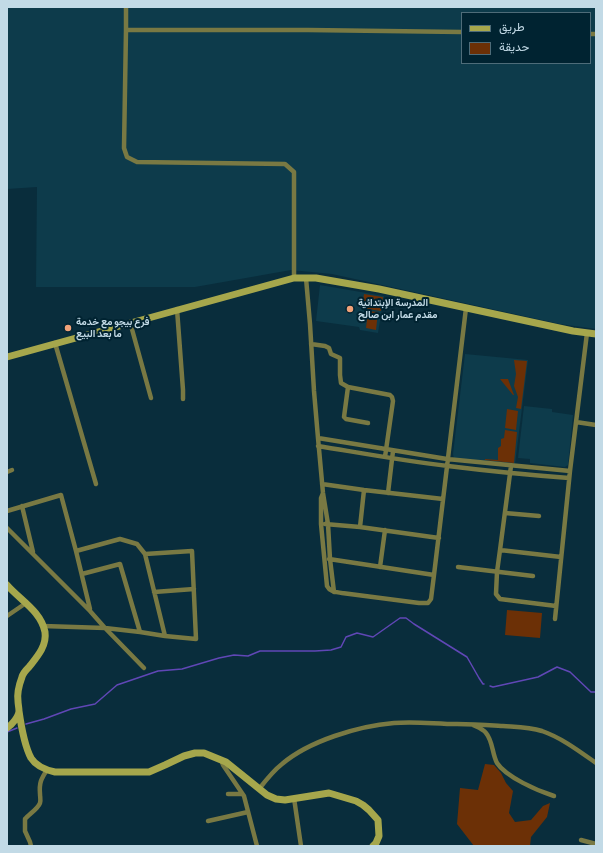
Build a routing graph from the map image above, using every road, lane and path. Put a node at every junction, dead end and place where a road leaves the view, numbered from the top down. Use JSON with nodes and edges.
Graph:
{"nodes":[{"id":1,"x":126,"y":7,"type":"edge"},
{"id":2,"x":126,"y":30,"type":"junction"},
{"id":3,"x":461,"y":32,"type":"edge"},
{"id":4,"x":294,"y":278,"type":"junction"},
{"id":5,"x":306,"y":278,"type":"junction"},
{"id":6,"x":466,"y":308,"type":"junction"},
{"id":7,"x":177,"y":309,"type":"junction"},
{"id":8,"x":130,"y":322,"type":"junction"},
{"id":9,"x":587,"y":333,"type":"junction"},
{"id":10,"x":596,"y":334,"type":"edge"},
{"id":11,"x":55,"y":343,"type":"junction"},
{"id":12,"x":311,"y":344,"type":"junction"},
{"id":13,"x":7,"y":356,"type":"edge"},
{"id":14,"x":348,"y":387,"type":"junction"},
{"id":15,"x":151,"y":398,"type":"dead end"},
{"id":16,"x":182,"y":399,"type":"dead end"},
{"id":17,"x":576,"y":422,"type":"junction"},
{"id":18,"x":368,"y":423,"type":"dead end"},
{"id":19,"x":596,"y":425,"type":"edge"},
{"id":20,"x":318,"y":438,"type":"junction"},
{"id":21,"x":318,"y":446,"type":"junction"},
{"id":22,"x":386,"y":450,"type":"junction"},
{"id":23,"x":393,"y":451,"type":"junction"},
{"id":24,"x":385,"y":457,"type":"junction"},
{"id":25,"x":392,"y":458,"type":"junction"},
{"id":26,"x":447,"y":459,"type":"junction"},
{"id":27,"x":447,"y":466,"type":"junction"},
{"id":28,"x":511,"y":466,"type":"junction"},
{"id":29,"x":570,"y":471,"type":"junction"},
{"id":30,"x":510,"y":473,"type":"junction"},
{"id":31,"x":569,"y":478,"type":"junction"},
{"id":32,"x":96,"y":484,"type":"dead end"},
{"id":33,"x":322,"y":484,"type":"junction"},
{"id":34,"x":364,"y":490,"type":"junction"},
{"id":35,"x":323,"y":493,"type":"junction"},
{"id":36,"x":388,"y":493,"type":"junction"},
{"id":37,"x":443,"y":499,"type":"junction"},
{"id":38,"x":22,"y":506,"type":"junction"},
{"id":39,"x":7,"y":511,"type":"edge"},
{"id":40,"x":505,"y":513,"type":"junction"},
{"id":41,"x":539,"y":516,"type":"dead end"},
{"id":42,"x":321,"y":524,"type":"junction"},
{"id":43,"x":328,"y":524,"type":"junction"},
{"id":44,"x":360,"y":527,"type":"junction"},
{"id":45,"x":7,"y":528,"type":"edge"},
{"id":46,"x":385,"y":530,"type":"junction"},
{"id":47,"x":439,"y":538,"type":"junction"},
{"id":48,"x":500,"y":550,"type":"junction"},
{"id":49,"x":76,"y":551,"type":"junction"},
{"id":50,"x":34,"y":554,"type":"junction"},
{"id":51,"x":145,"y":554,"type":"junction"},
{"id":52,"x":561,"y":557,"type":"junction"},
{"id":53,"x":324,"y":559,"type":"junction"},
{"id":54,"x":330,"y":559,"type":"junction"},
{"id":55,"x":380,"y":567,"type":"junction"},
{"id":56,"x":458,"y":567,"type":"dead end"},
{"id":57,"x":497,"y":572,"type":"junction"},
{"id":58,"x":82,"y":574,"type":"junction"},
{"id":59,"x":434,"y":575,"type":"junction"},
{"id":60,"x":533,"y":576,"type":"dead end"},
{"id":61,"x":8,"y":589,"type":"edge"},
{"id":62,"x":194,"y":589,"type":"junction"},
{"id":63,"x":154,"y":592,"type":"junction"},
{"id":64,"x":334,"y":592,"type":"junction"},
{"id":65,"x":26,"y":603,"type":"junction"},
{"id":66,"x":556,"y":606,"type":"junction"},
{"id":67,"x":90,"y":611,"type":"junction"},
{"id":68,"x":7,"y":616,"type":"edge"},
{"id":69,"x":555,"y":619,"type":"dead end"},
{"id":70,"x":43,"y":626,"type":"junction"},
{"id":71,"x":105,"y":628,"type":"junction"},
{"id":72,"x":140,"y":632,"type":"junction"},
{"id":73,"x":165,"y":636,"type":"junction"},
{"id":74,"x":144,"y":668,"type":"dead end"},
{"id":75,"x":19,"y":711,"type":"junction"},
{"id":76,"x":470,"y":724,"type":"junction"},
{"id":77,"x":7,"y":728,"type":"edge"},
{"id":78,"x":221,"y":760,"type":"junction"},
{"id":79,"x":596,"y":763,"type":"edge"},
{"id":80,"x":47,"y":770,"type":"junction"},
{"id":81,"x":259,"y":789,"type":"junction"},
{"id":82,"x":228,"y":794,"type":"dead end"},
{"id":83,"x":242,"y":794,"type":"junction"},
{"id":84,"x":554,"y":796,"type":"dead end"},
{"id":85,"x":294,"y":798,"type":"junction"},
{"id":86,"x":248,"y":812,"type":"junction"},
{"id":87,"x":208,"y":821,"type":"dead end"},
{"id":88,"x":581,"y":840,"type":"dead end"},
{"id":89,"x":596,"y":844,"type":"edge"},
{"id":90,"x":31,"y":846,"type":"edge"},
{"id":91,"x":255,"y":846,"type":"edge"},
{"id":92,"x":301,"y":846,"type":"edge"},
{"id":93,"x":373,"y":846,"type":"edge"}],
"edges":[{"from":1,"to":2,"type":"street"},
{"from":2,"to":3,"type":"street"},
{"from":2,"to":4,"type":"street"},
{"from":4,"to":5,"type":"main road"},
{"from":4,"to":7,"type":"main road"},
{"from":5,"to":6,"type":"main road"},
{"from":5,"to":12,"type":"street"},
{"from":6,"to":9,"type":"main road"},
{"from":6,"to":26,"type":"street"},
{"from":7,"to":8,"type":"main road"},
{"from":7,"to":16,"type":"street"},
{"from":8,"to":11,"type":"main road"},
{"from":8,"to":15,"type":"street"},
{"from":9,"to":10,"type":"main road"},
{"from":9,"to":17,"type":"street"},
{"from":11,"to":13,"type":"main road"},
{"from":11,"to":32,"type":"street"},
{"from":12,"to":14,"type":"street"},
{"from":12,"to":20,"type":"street"},
{"from":14,"to":18,"type":"street"},
{"from":14,"to":22,"type":"street"},
{"from":17,"to":19,"type":"street"},
{"from":17,"to":29,"type":"street"},
{"from":20,"to":21,"type":"street"},
{"from":20,"to":22,"type":"street"},
{"from":21,"to":24,"type":"street"},
{"from":21,"to":33,"type":"street"},
{"from":22,"to":23,"type":"street"},
{"from":22,"to":24,"type":"street"},
{"from":23,"to":25,"type":"street"},
{"from":23,"to":26,"type":"street"},
{"from":24,"to":25,"type":"street"},
{"from":25,"to":27,"type":"street"},
{"from":25,"to":36,"type":"street"},
{"from":26,"to":27,"type":"street"},
{"from":26,"to":28,"type":"street"},
{"from":27,"to":30,"type":"street"},
{"from":27,"to":37,"type":"street"},
{"from":28,"to":29,"type":"street"},
{"from":28,"to":30,"type":"street"},
{"from":29,"to":31,"type":"street"},
{"from":30,"to":31,"type":"street"},
{"from":30,"to":40,"type":"street"},
{"from":31,"to":52,"type":"street"},
{"from":33,"to":34,"type":"street"},
{"from":33,"to":35,"type":"street"},
{"from":34,"to":36,"type":"street"},
{"from":34,"to":44,"type":"street"},
{"from":35,"to":42,"type":"street"},
{"from":35,"to":43,"type":"street"},
{"from":36,"to":37,"type":"street"},
{"from":37,"to":47,"type":"street"},
{"from":38,"to":39,"type":"street"},
{"from":38,"to":49,"type":"street"},
{"from":38,"to":50,"type":"street"},
{"from":40,"to":41,"type":"street"},
{"from":40,"to":48,"type":"street"},
{"from":42,"to":43,"type":"street"},
{"from":42,"to":53,"type":"street"},
{"from":43,"to":44,"type":"street"},
{"from":43,"to":54,"type":"street"},
{"from":44,"to":46,"type":"street"},
{"from":45,"to":50,"type":"street"},
{"from":46,"to":47,"type":"street"},
{"from":46,"to":55,"type":"street"},
{"from":47,"to":59,"type":"street"},
{"from":48,"to":52,"type":"street"},
{"from":48,"to":57,"type":"street"},
{"from":49,"to":51,"type":"street"},
{"from":49,"to":58,"type":"street"},
{"from":50,"to":67,"type":"street"},
{"from":51,"to":62,"type":"street"},
{"from":51,"to":63,"type":"street"},
{"from":52,"to":66,"type":"street"},
{"from":53,"to":54,"type":"street"},
{"from":53,"to":64,"type":"street"},
{"from":54,"to":55,"type":"street"},
{"from":54,"to":64,"type":"street"},
{"from":55,"to":59,"type":"street"},
{"from":56,"to":57,"type":"street"},
{"from":57,"to":60,"type":"street"},
{"from":57,"to":66,"type":"street"},
{"from":58,"to":67,"type":"street"},
{"from":58,"to":72,"type":"street"},
{"from":59,"to":64,"type":"street"},
{"from":61,"to":65,"type":"main road"},
{"from":62,"to":63,"type":"street"},
{"from":62,"to":73,"type":"street"},
{"from":63,"to":73,"type":"street"},
{"from":65,"to":68,"type":"street"},
{"from":65,"to":70,"type":"main road"},
{"from":66,"to":69,"type":"street"},
{"from":67,"to":71,"type":"street"},
{"from":70,"to":71,"type":"street"},
{"from":70,"to":75,"type":"main road"},
{"from":71,"to":72,"type":"street"},
{"from":71,"to":74,"type":"street"},
{"from":72,"to":73,"type":"street"},
{"from":75,"to":77,"type":"main road"},
{"from":75,"to":80,"type":"main road"},
{"from":76,"to":79,"type":"street"},
{"from":76,"to":81,"type":"street"},
{"from":76,"to":84,"type":"street"},
{"from":78,"to":80,"type":"main road"},
{"from":78,"to":81,"type":"main road"},
{"from":78,"to":83,"type":"street"},
{"from":80,"to":90,"type":"street"},
{"from":81,"to":85,"type":"main road"},
{"from":82,"to":83,"type":"street"},
{"from":83,"to":86,"type":"street"},
{"from":85,"to":92,"type":"street"},
{"from":85,"to":93,"type":"main road"},
{"from":86,"to":87,"type":"street"},
{"from":86,"to":91,"type":"street"},
{"from":88,"to":89,"type":"street"}]}
